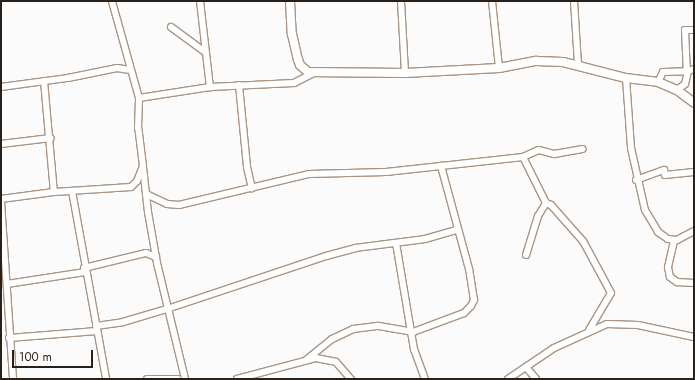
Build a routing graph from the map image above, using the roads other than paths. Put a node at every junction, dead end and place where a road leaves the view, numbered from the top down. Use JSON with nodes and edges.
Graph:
{"nodes":[{"id":1,"x":112,"y":1,"type":"edge"},
{"id":2,"x":200,"y":1,"type":"edge"},
{"id":3,"x":290,"y":1,"type":"edge"},
{"id":4,"x":401,"y":1,"type":"edge"},
{"id":5,"x":492,"y":1,"type":"edge"},
{"id":6,"x":574,"y":1,"type":"edge"},
{"id":7,"x":171,"y":27,"type":"dead end"},
{"id":8,"x":694,"y":30,"type":"edge"},
{"id":9,"x":205,"y":52,"type":"junction"},
{"id":10,"x":578,"y":65,"type":"junction"},
{"id":11,"x":499,"y":68,"type":"junction"},
{"id":12,"x":694,"y":69,"type":"edge"},
{"id":13,"x":130,"y":70,"type":"junction"},
{"id":14,"x":314,"y":73,"type":"junction"},
{"id":15,"x":405,"y":73,"type":"junction"},
{"id":16,"x":687,"y":73,"type":"junction"},
{"id":17,"x":626,"y":78,"type":"junction"},
{"id":18,"x":44,"y":81,"type":"junction"},
{"id":19,"x":658,"y":82,"type":"junction"},
{"id":20,"x":239,"y":85,"type":"junction"},
{"id":21,"x":1,"y":87,"type":"edge"},
{"id":22,"x":210,"y":87,"type":"junction"},
{"id":23,"x":677,"y":90,"type":"junction"},
{"id":24,"x":140,"y":98,"type":"junction"},
{"id":25,"x":694,"y":103,"type":"edge"},
{"id":26,"x":51,"y":138,"type":"junction"},
{"id":27,"x":1,"y":144,"type":"edge"},
{"id":28,"x":582,"y":149,"type":"dead end"},
{"id":29,"x":523,"y":157,"type":"junction"},
{"id":30,"x":143,"y":166,"type":"junction"},
{"id":31,"x":441,"y":166,"type":"junction"},
{"id":32,"x":694,"y":172,"type":"edge"},
{"id":33,"x":636,"y":180,"type":"junction"},
{"id":34,"x":252,"y":188,"type":"junction"},
{"id":35,"x":72,"y":191,"type":"junction"},
{"id":36,"x":54,"y":192,"type":"junction"},
{"id":37,"x":146,"y":194,"type":"junction"},
{"id":38,"x":1,"y":199,"type":"edge"},
{"id":39,"x":1,"y":202,"type":"edge"},
{"id":40,"x":546,"y":203,"type":"junction"},
{"id":41,"x":457,"y":230,"type":"junction"},
{"id":42,"x":694,"y":231,"type":"edge"},
{"id":43,"x":674,"y":241,"type":"junction"},
{"id":44,"x":396,"y":242,"type":"junction"},
{"id":45,"x":526,"y":255,"type":"dead end"},
{"id":46,"x":156,"y":256,"type":"junction"},
{"id":47,"x":3,"y":258,"type":"edge"},
{"id":48,"x":85,"y":270,"type":"junction"},
{"id":49,"x":694,"y":283,"type":"edge"},
{"id":50,"x":6,"y":284,"type":"junction"},
{"id":51,"x":167,"y":309,"type":"junction"},
{"id":52,"x":96,"y":328,"type":"junction"},
{"id":53,"x":589,"y":330,"type":"junction"},
{"id":54,"x":413,"y":332,"type":"junction"},
{"id":55,"x":694,"y":336,"type":"edge"},
{"id":56,"x":9,"y":338,"type":"junction"},
{"id":57,"x":306,"y":360,"type":"junction"},
{"id":58,"x":526,"y":367,"type":"junction"},
{"id":59,"x":350,"y":378,"type":"edge"},
{"id":60,"x":13,"y":379,"type":"edge"},
{"id":61,"x":106,"y":379,"type":"edge"},
{"id":62,"x":147,"y":379,"type":"edge"},
{"id":63,"x":178,"y":379,"type":"edge"},
{"id":64,"x":185,"y":379,"type":"edge"},
{"id":65,"x":237,"y":379,"type":"edge"},
{"id":66,"x":425,"y":379,"type":"edge"},
{"id":67,"x":508,"y":379,"type":"edge"},
{"id":68,"x":536,"y":379,"type":"edge"}],
"edges":[{"from":1,"to":13,"type":"street"},
{"from":2,"to":9,"type":"street"},
{"from":3,"to":14,"type":"street"},
{"from":4,"to":15,"type":"street"},
{"from":5,"to":11,"type":"street"},
{"from":6,"to":10,"type":"street"},
{"from":7,"to":9,"type":"street"},
{"from":8,"to":16,"type":"street"},
{"from":9,"to":22,"type":"street"},
{"from":10,"to":11,"type":"street"},
{"from":10,"to":17,"type":"street"},
{"from":11,"to":15,"type":"street"},
{"from":12,"to":16,"type":"street"},
{"from":13,"to":18,"type":"street"},
{"from":13,"to":24,"type":"street"},
{"from":14,"to":15,"type":"street"},
{"from":14,"to":20,"type":"street"},
{"from":16,"to":19,"type":"street"},
{"from":16,"to":23,"type":"street"},
{"from":17,"to":19,"type":"street"},
{"from":17,"to":33,"type":"street"},
{"from":18,"to":21,"type":"street"},
{"from":18,"to":26,"type":"street"},
{"from":19,"to":23,"type":"street"},
{"from":20,"to":22,"type":"street"},
{"from":20,"to":34,"type":"street"},
{"from":22,"to":24,"type":"street"},
{"from":23,"to":25,"type":"street"},
{"from":24,"to":30,"type":"street"},
{"from":26,"to":27,"type":"street"},
{"from":26,"to":36,"type":"street"},
{"from":28,"to":29,"type":"street"},
{"from":29,"to":31,"type":"street"},
{"from":29,"to":40,"type":"street"},
{"from":30,"to":35,"type":"street"},
{"from":30,"to":37,"type":"street"},
{"from":31,"to":34,"type":"street"},
{"from":31,"to":41,"type":"street"},
{"from":32,"to":33,"type":"street"},
{"from":33,"to":43,"type":"street"},
{"from":34,"to":37,"type":"street"},
{"from":35,"to":36,"type":"street"},
{"from":35,"to":48,"type":"street"},
{"from":36,"to":38,"type":"street"},
{"from":37,"to":46,"type":"street"},
{"from":39,"to":47,"type":"street"},
{"from":40,"to":45,"type":"street"},
{"from":40,"to":53,"type":"street"},
{"from":41,"to":44,"type":"street"},
{"from":41,"to":54,"type":"street"},
{"from":42,"to":43,"type":"street"},
{"from":43,"to":49,"type":"street"},
{"from":44,"to":51,"type":"street"},
{"from":44,"to":54,"type":"street"},
{"from":46,"to":48,"type":"street"},
{"from":46,"to":51,"type":"street"},
{"from":47,"to":50,"type":"street"},
{"from":48,"to":50,"type":"street"},
{"from":48,"to":52,"type":"street"},
{"from":50,"to":56,"type":"street"},
{"from":51,"to":52,"type":"street"},
{"from":51,"to":64,"type":"street"},
{"from":52,"to":56,"type":"street"},
{"from":52,"to":61,"type":"street"},
{"from":53,"to":55,"type":"street"},
{"from":53,"to":58,"type":"street"},
{"from":54,"to":57,"type":"street"},
{"from":54,"to":66,"type":"street"},
{"from":56,"to":60,"type":"street"},
{"from":57,"to":59,"type":"street"},
{"from":57,"to":65,"type":"street"},
{"from":58,"to":67,"type":"street"},
{"from":58,"to":68,"type":"street"},
{"from":62,"to":63,"type":"street"}]}
